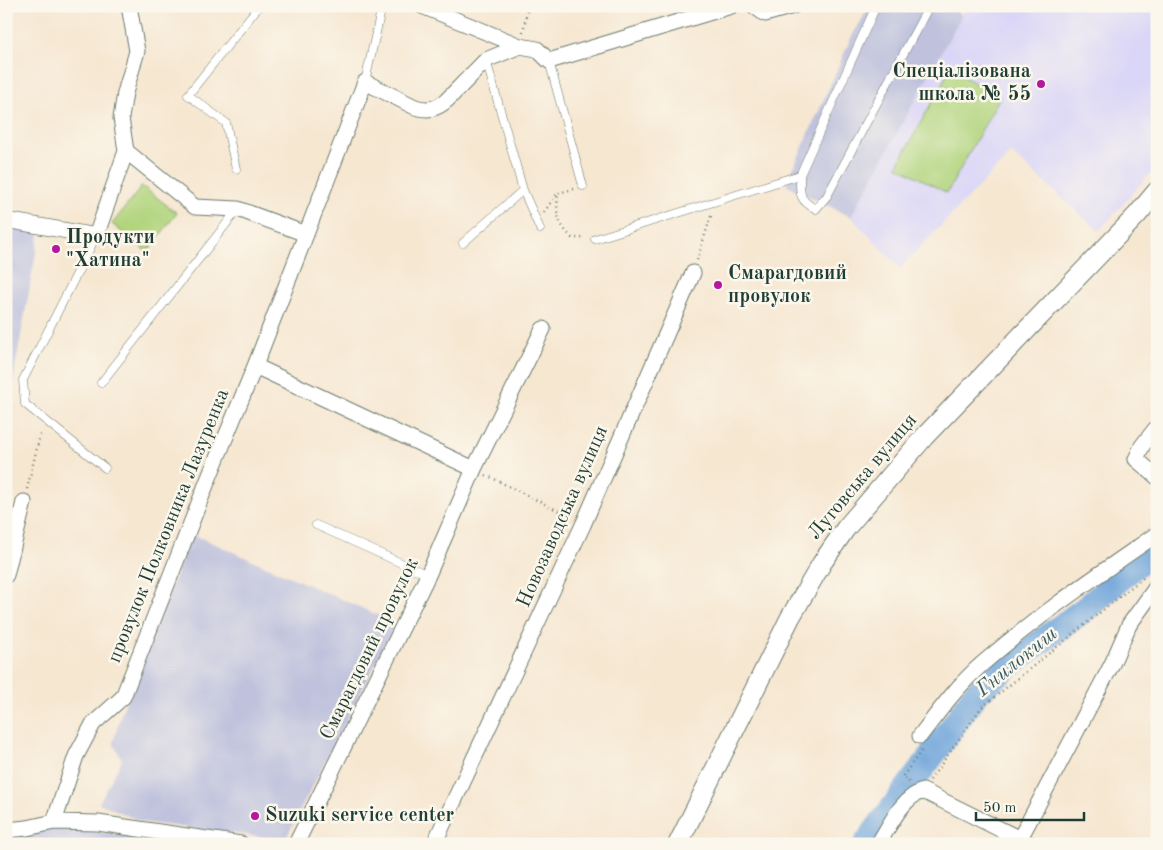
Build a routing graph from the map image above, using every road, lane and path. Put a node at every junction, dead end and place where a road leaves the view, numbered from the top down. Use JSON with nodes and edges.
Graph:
{"nodes":[{"id":1,"x":129,"y":6,"type":"edge"},
{"id":2,"x":259,"y":6,"type":"edge"},
{"id":3,"x":382,"y":6,"type":"edge"},
{"id":4,"x":422,"y":6,"type":"edge"},
{"id":5,"x":528,"y":6,"type":"edge"},
{"id":6,"x":731,"y":6,"type":"edge"},
{"id":7,"x":754,"y":6,"type":"edge"},
{"id":8,"x":793,"y":6,"type":"edge"},
{"id":9,"x":876,"y":6,"type":"edge"},
{"id":10,"x":929,"y":6,"type":"edge"},
{"id":11,"x":520,"y":46,"type":"junction"},
{"id":12,"x":486,"y":60,"type":"junction"},
{"id":13,"x":550,"y":61,"type":"junction"},
{"id":14,"x":365,"y":82,"type":"junction"},
{"id":15,"x":126,"y":151,"type":"junction"},
{"id":16,"x":236,"y":169,"type":"dead end"},
{"id":17,"x":800,"y":176,"type":"junction"},
{"id":18,"x":583,"y":186,"type":"joint"},
{"id":19,"x":523,"y":190,"type":"junction"},
{"id":20,"x":1157,"y":192,"type":"edge"},
{"id":21,"x":558,"y":193,"type":"junction"},
{"id":22,"x":716,"y":202,"type":"junction"},
{"id":23,"x":238,"y":209,"type":"junction"},
{"id":24,"x":6,"y":220,"type":"edge"},
{"id":25,"x":537,"y":220,"type":"junction"},
{"id":26,"x":540,"y":229,"type":"dead end"},
{"id":27,"x":306,"y":234,"type":"junction"},
{"id":28,"x":96,"y":236,"type":"junction"},
{"id":29,"x":595,"y":239,"type":"joint"},
{"id":30,"x":463,"y":243,"type":"dead end"},
{"id":31,"x":693,"y":273,"type":"joint"},
{"id":32,"x":543,"y":329,"type":"dead end"},
{"id":33,"x":255,"y":366,"type":"junction"},
{"id":34,"x":102,"y":383,"type":"dead end"},
{"id":35,"x":44,"y":419,"type":"junction"},
{"id":36,"x":1157,"y":427,"type":"edge"},
{"id":37,"x":105,"y":468,"type":"dead end"},
{"id":38,"x":474,"y":469,"type":"junction"},
{"id":39,"x":1157,"y":477,"type":"edge"},
{"id":40,"x":24,"y":502,"type":"joint"},
{"id":41,"x":584,"y":523,"type":"junction"},
{"id":42,"x":316,"y":525,"type":"dead end"},
{"id":43,"x":1157,"y":534,"type":"edge"},
{"id":44,"x":1157,"y":567,"type":"edge"},
{"id":45,"x":6,"y":575,"type":"edge"},
{"id":46,"x":428,"y":575,"type":"junction"},
{"id":47,"x":1157,"y":586,"type":"edge"},
{"id":48,"x":920,"y":736,"type":"joint"},
{"id":49,"x":908,"y":781,"type":"dead end"},
{"id":50,"x":923,"y":791,"type":"junction"},
{"id":51,"x":54,"y":822,"type":"junction"},
{"id":52,"x":6,"y":830,"type":"edge"},
{"id":53,"x":173,"y":839,"type":"edge"},
{"id":54,"x":1022,"y":842,"type":"edge"},
{"id":55,"x":241,"y":844,"type":"edge"},
{"id":56,"x":296,"y":844,"type":"edge"},
{"id":57,"x":434,"y":844,"type":"edge"},
{"id":58,"x":678,"y":844,"type":"edge"},
{"id":59,"x":878,"y":844,"type":"edge"}],
"edges":[{"from":1,"to":15,"type":"street"},
{"from":2,"to":16,"type":"lane"},
{"from":3,"to":14,"type":"lane"},
{"from":4,"to":11,"type":"street"},
{"from":5,"to":11,"type":"path"},
{"from":6,"to":13,"type":"street"},
{"from":7,"to":8,"type":"street"},
{"from":9,"to":17,"type":"lane"},
{"from":10,"to":17,"type":"lane"},
{"from":11,"to":12,"type":"street"},
{"from":11,"to":13,"type":"street"},
{"from":12,"to":14,"type":"street"},
{"from":12,"to":19,"type":"lane"},
{"from":13,"to":18,"type":"lane"},
{"from":14,"to":27,"type":"street","name":"провулок Полковника Лазуренка"},
{"from":15,"to":23,"type":"street"},
{"from":15,"to":28,"type":"street"},
{"from":17,"to":22,"type":"lane"},
{"from":18,"to":21,"type":"path"},
{"from":19,"to":25,"type":"lane"},
{"from":19,"to":30,"type":"lane"},
{"from":20,"to":58,"type":"street","name":"Луговська вулиця"},
{"from":21,"to":25,"type":"path"},
{"from":21,"to":29,"type":"path"},
{"from":22,"to":29,"type":"lane"},
{"from":22,"to":31,"type":"path"},
{"from":23,"to":27,"type":"street"},
{"from":23,"to":34,"type":"lane"},
{"from":24,"to":28,"type":"street"},
{"from":25,"to":26,"type":"lane"},
{"from":27,"to":33,"type":"street","name":"провулок Полковника Лазуренка"},
{"from":28,"to":35,"type":"lane"},
{"from":31,"to":41,"type":"street","name":"Новозаводська вулиця"},
{"from":32,"to":38,"type":"street","name":"Смарагдовий провулок"},
{"from":33,"to":38,"type":"street"},
{"from":33,"to":51,"type":"street","name":"провулок Полковника Лазуренка"},
{"from":35,"to":37,"type":"lane"},
{"from":35,"to":40,"type":"path"},
{"from":36,"to":39,"type":"street"},
{"from":38,"to":41,"type":"path"},
{"from":38,"to":46,"type":"street","name":"Смарагдовий провулок"},
{"from":40,"to":45,"type":"street"},
{"from":41,"to":57,"type":"street","name":"Новозаводська вулиця"},
{"from":42,"to":46,"type":"lane"},
{"from":43,"to":48,"type":"street"},
{"from":44,"to":50,"type":"path"},
{"from":46,"to":56,"type":"street","name":"Смарагдовий провулок"},
{"from":47,"to":54,"type":"street"},
{"from":48,"to":49,"type":"path"},
{"from":50,"to":54,"type":"street"},
{"from":50,"to":59,"type":"street"},
{"from":51,"to":52,"type":"street"},
{"from":51,"to":53,"type":"street"},
{"from":53,"to":55,"type":"street"}]}
